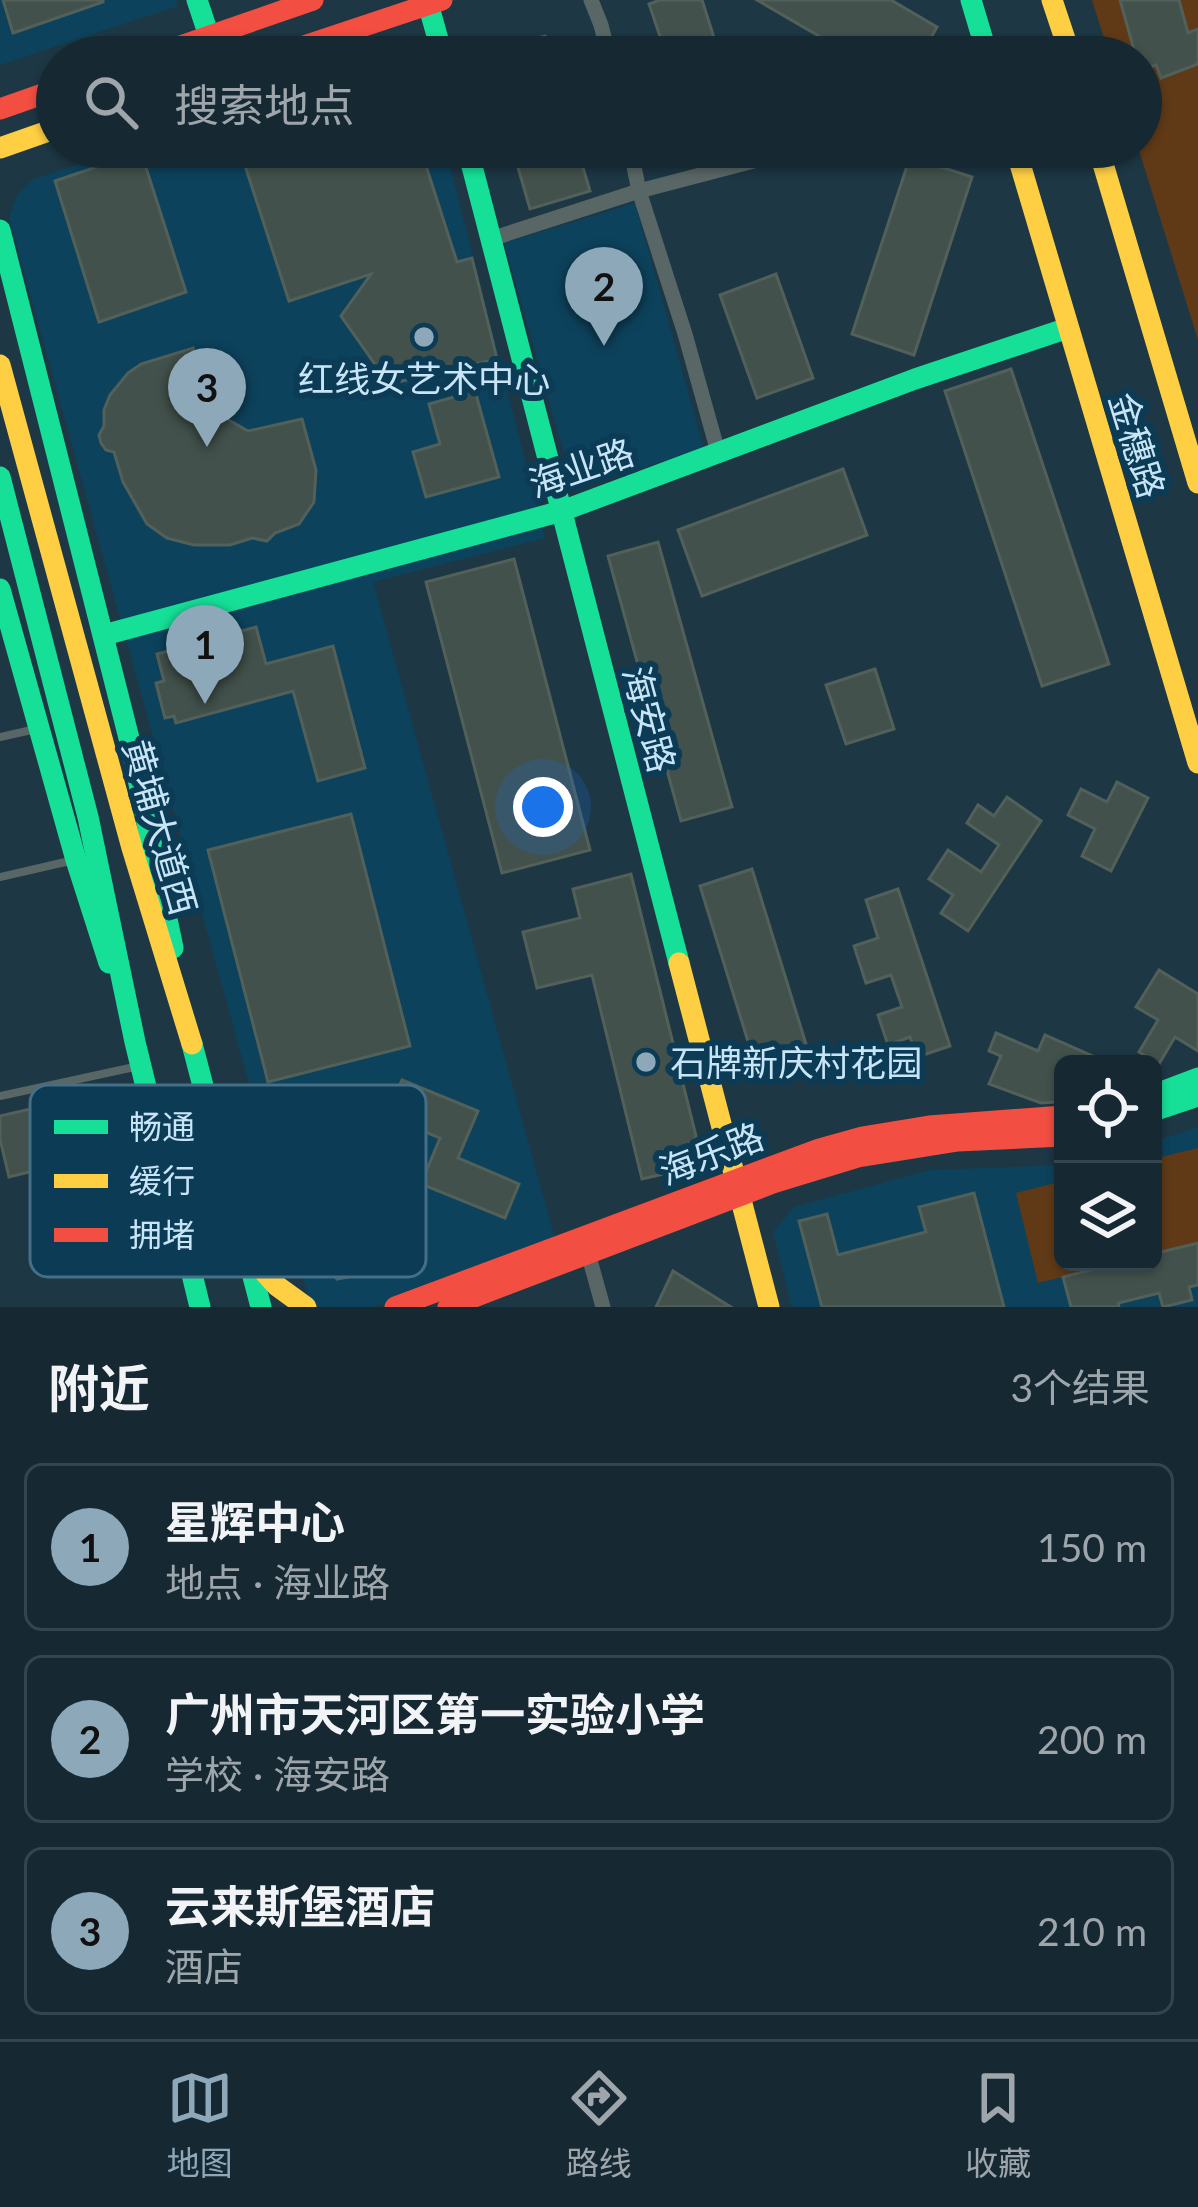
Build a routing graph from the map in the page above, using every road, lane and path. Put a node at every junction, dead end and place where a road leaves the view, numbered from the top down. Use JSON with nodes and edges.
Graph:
{"nodes":[{"id":1,"x":196,"y":0,"type":"edge"},
{"id":2,"x":313,"y":0,"type":"edge"},
{"id":3,"x":591,"y":0,"type":"edge"},
{"id":4,"x":971,"y":0,"type":"edge"},
{"id":5,"x":1052,"y":0,"type":"edge"},
{"id":6,"x":433,"y":1,"type":"edge"},
{"id":7,"x":208,"y":36,"type":"joint"},
{"id":8,"x":332,"y":36,"type":"edge"},
{"id":9,"x":439,"y":36,"type":"edge"},
{"id":10,"x":602,"y":36,"type":"edge"},
{"id":11,"x":982,"y":36,"type":"edge"},
{"id":12,"x":1064,"y":36,"type":"edge"},
{"id":13,"x":36,"y":96,"type":"edge"},
{"id":14,"x":0,"y":109,"type":"edge"},
{"id":15,"x":36,"y":135,"type":"edge"},
{"id":16,"x":0,"y":148,"type":"edge"},
{"id":17,"x":472,"y":168,"type":"edge"},
{"id":18,"x":634,"y":168,"type":"edge"},
{"id":19,"x":727,"y":168,"type":"edge"},
{"id":20,"x":1021,"y":168,"type":"edge"},
{"id":21,"x":1104,"y":168,"type":"edge"},
{"id":22,"x":639,"y":191,"type":"junction"},
{"id":23,"x":0,"y":230,"type":"edge"},
{"id":24,"x":491,"y":239,"type":"junction"},
{"id":25,"x":1068,"y":328,"type":"junction"},
{"id":26,"x":0,"y":365,"type":"edge"},
{"id":27,"x":718,"y":452,"type":"junction"},
{"id":28,"x":0,"y":477,"type":"edge"},
{"id":29,"x":1198,"y":483,"type":"edge"},
{"id":30,"x":562,"y":511,"type":"junction"},
{"id":31,"x":0,"y":589,"type":"edge"},
{"id":32,"x":104,"y":635,"type":"junction"},
{"id":33,"x":38,"y":728,"type":"junction"},
{"id":34,"x":0,"y":737,"type":"edge"},
{"id":35,"x":1198,"y":763,"type":"edge"},
{"id":36,"x":76,"y":860,"type":"junction"},
{"id":37,"x":0,"y":877,"type":"edge"},
{"id":38,"x":189,"y":1031,"type":"junction"},
{"id":39,"x":135,"y":1042,"type":"junction"},
{"id":40,"x":140,"y":1066,"type":"junction"},
{"id":41,"x":1198,"y":1078,"type":"edge"},
{"id":42,"x":51,"y":1085,"type":"edge"},
{"id":43,"x":145,"y":1085,"type":"edge"},
{"id":44,"x":203,"y":1085,"type":"edge"},
{"id":45,"x":30,"y":1090,"type":"edge"},
{"id":46,"x":1162,"y":1092,"type":"edge"},
{"id":47,"x":0,"y":1096,"type":"edge"},
{"id":48,"x":1198,"y":1096,"type":"edge"},
{"id":49,"x":1162,"y":1108,"type":"edge"},
{"id":50,"x":1054,"y":1117,"type":"edge"},
{"id":51,"x":1054,"y":1136,"type":"edge"},
{"id":52,"x":738,"y":1187,"type":"junction"},
{"id":53,"x":587,"y":1253,"type":"junction"},
{"id":54,"x":193,"y":1277,"type":"edge"},
{"id":55,"x":253,"y":1277,"type":"edge"},
{"id":56,"x":269,"y":1277,"type":"edge"},
{"id":57,"x":200,"y":1307,"type":"edge"},
{"id":58,"x":261,"y":1307,"type":"edge"},
{"id":59,"x":306,"y":1307,"type":"edge"},
{"id":60,"x":395,"y":1307,"type":"edge"},
{"id":61,"x":448,"y":1307,"type":"edge"},
{"id":62,"x":603,"y":1307,"type":"edge"},
{"id":63,"x":769,"y":1307,"type":"edge"}],
"edges":[{"from":1,"to":7,"type":"main road"},
{"from":2,"to":7,"type":"main road"},
{"from":3,"to":10,"type":"street"},
{"from":4,"to":11,"type":"main road"},
{"from":5,"to":12,"type":"main road"},
{"from":6,"to":8,"type":"main road"},
{"from":6,"to":9,"type":"main road"},
{"from":13,"to":14,"type":"main road"},
{"from":15,"to":16,"type":"main road"},
{"from":17,"to":24,"type":"main road","name":"海安路"},
{"from":18,"to":22,"type":"street"},
{"from":19,"to":22,"type":"street"},
{"from":20,"to":25,"type":"main road","name":"金穗路"},
{"from":21,"to":29,"type":"main road","name":"金穗路"},
{"from":22,"to":24,"type":"street"},
{"from":22,"to":27,"type":"street"},
{"from":23,"to":32,"type":"main road"},
{"from":24,"to":30,"type":"main road","name":"海安路"},
{"from":25,"to":27,"type":"main road","name":"海业路"},
{"from":25,"to":35,"type":"main road","name":"金穗路"},
{"from":26,"to":38,"type":"main road","name":"黄埔大道西"},
{"from":27,"to":30,"type":"main road","name":"海业路"},
{"from":28,"to":39,"type":"main road","name":"黄埔大道西"},
{"from":30,"to":32,"type":"main road","name":"海业路"},
{"from":30,"to":52,"type":"main road","name":"海安路"},
{"from":31,"to":33,"type":"main road"},
{"from":32,"to":38,"type":"main road"},
{"from":33,"to":34,"type":"lane"},
{"from":33,"to":36,"type":"main road"},
{"from":36,"to":37,"type":"lane"},
{"from":36,"to":39,"type":"main road"},
{"from":38,"to":44,"type":"main road","name":"黄埔大道西"},
{"from":39,"to":40,"type":"main road","name":"黄埔大道西"},
{"from":40,"to":42,"type":"lane"},
{"from":40,"to":43,"type":"main road","name":"黄埔大道西"},
{"from":41,"to":46,"type":"main road"},
{"from":45,"to":47,"type":"lane"},
{"from":48,"to":49,"type":"main road"},
{"from":50,"to":52,"type":"main road","name":"海乐路"},
{"from":51,"to":52,"type":"main road","name":"海乐路"},
{"from":52,"to":53,"type":"main road","name":"海乐路"},
{"from":52,"to":60,"type":"main road","name":"海乐路"},
{"from":52,"to":63,"type":"main road","name":"海安路"},
{"from":53,"to":61,"type":"main road","name":"海乐路"},
{"from":53,"to":62,"type":"street"},
{"from":54,"to":57,"type":"main road","name":"黄埔大道西"},
{"from":55,"to":58,"type":"main road","name":"黄埔大道西"},
{"from":56,"to":59,"type":"main road"}]}
